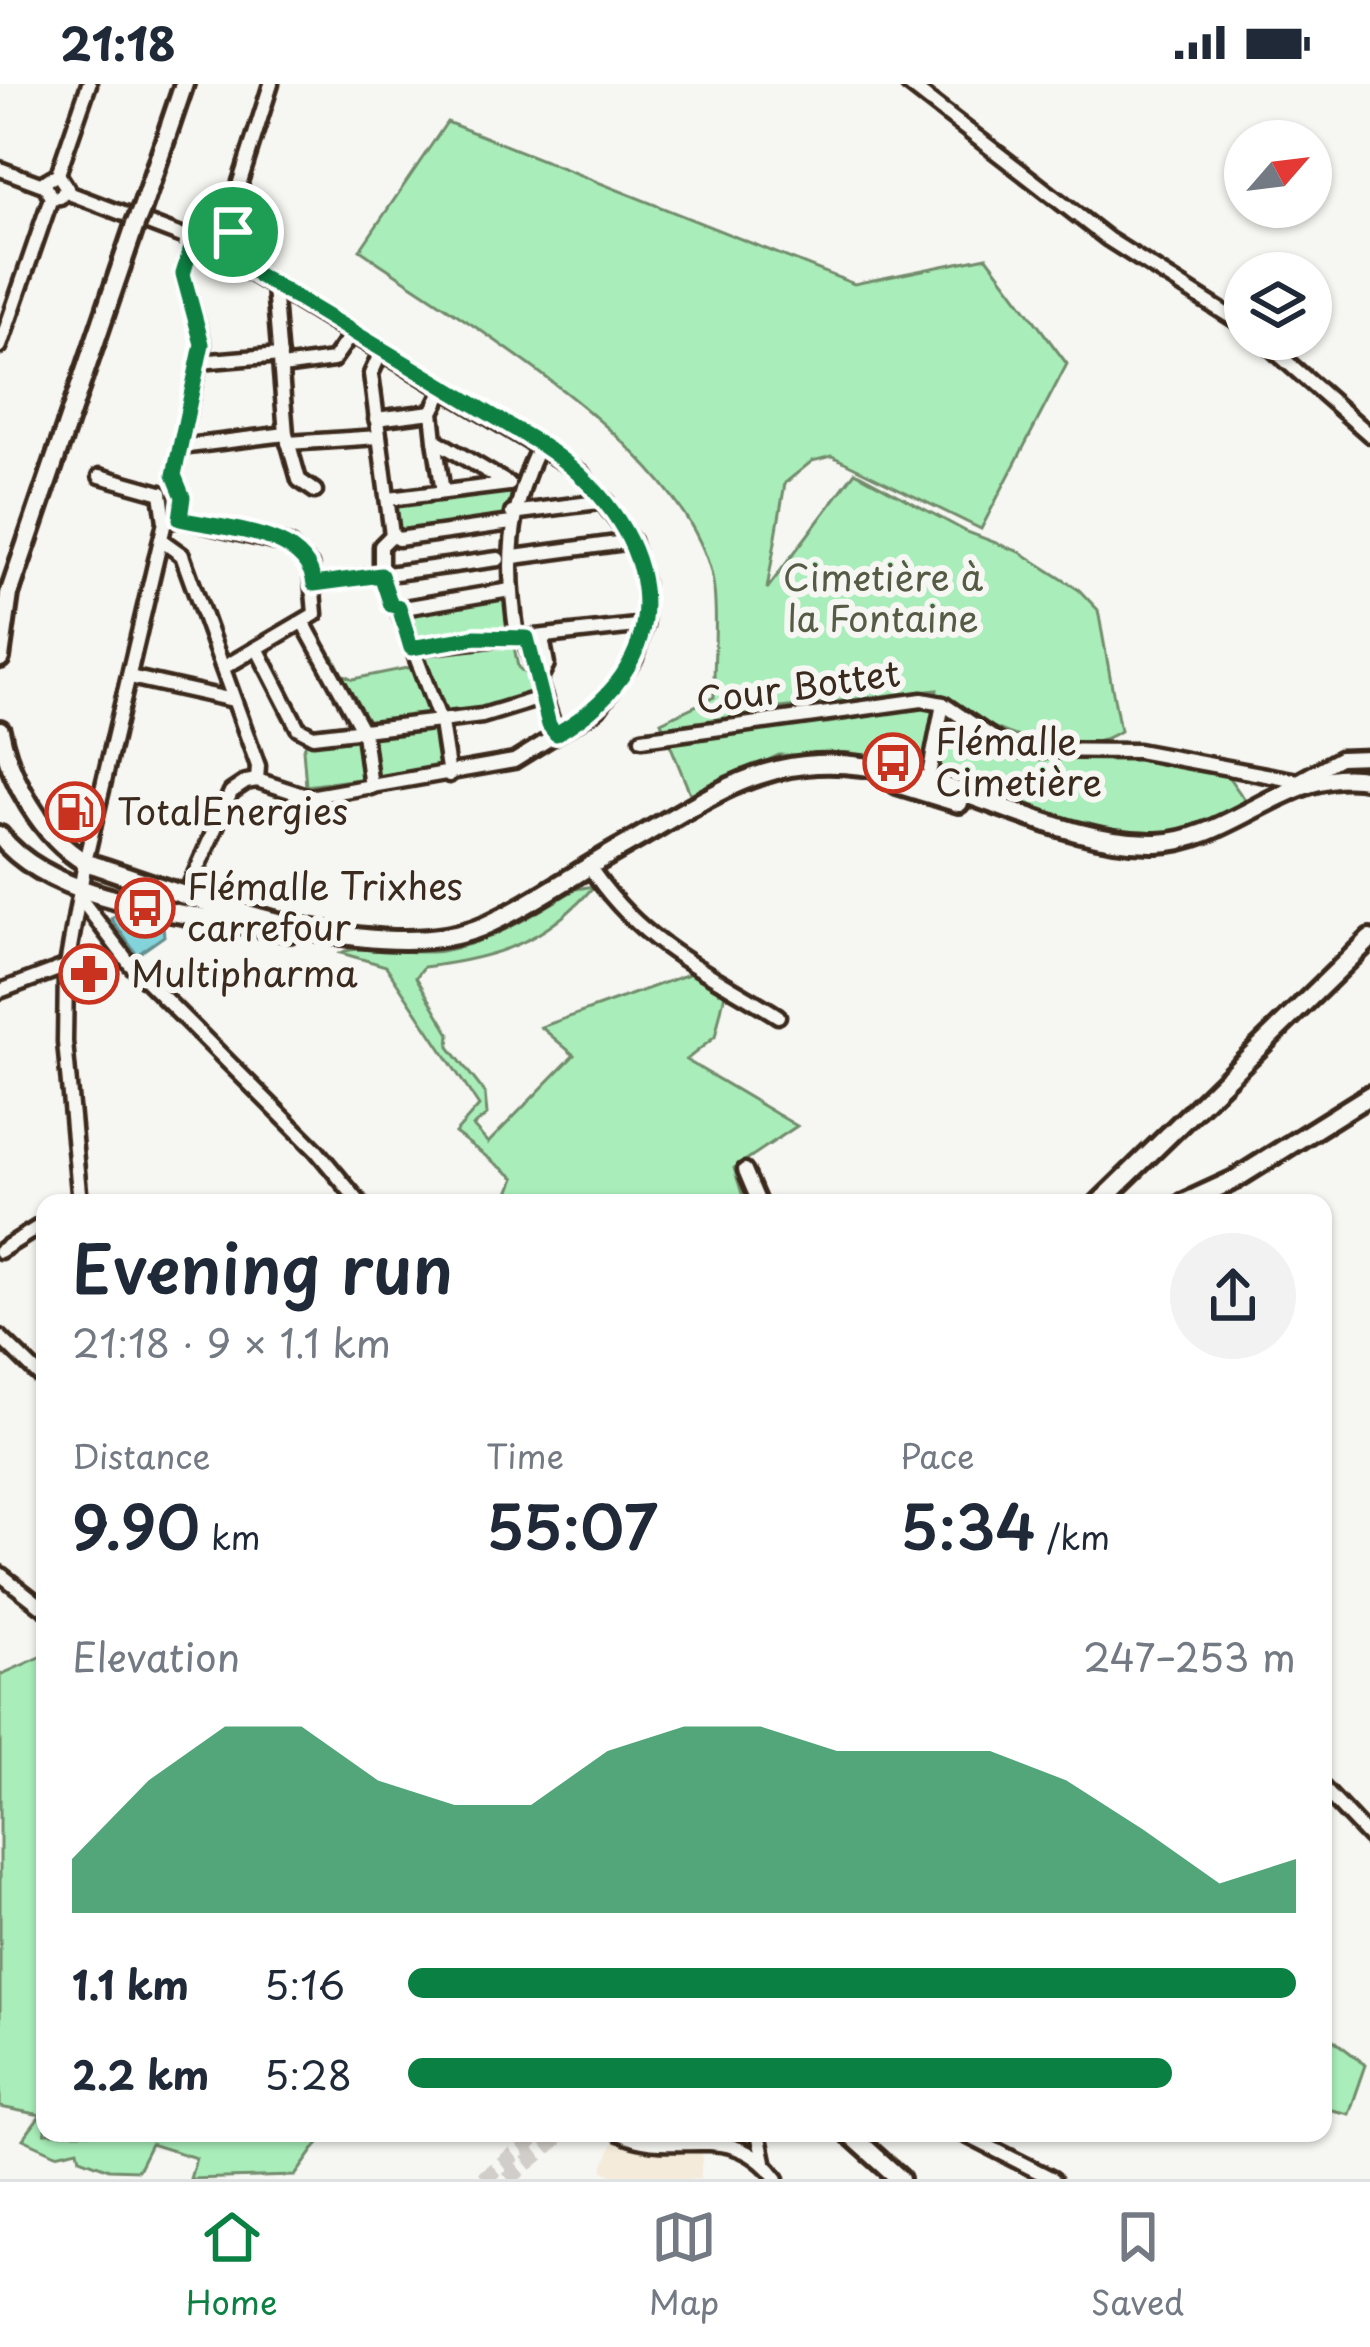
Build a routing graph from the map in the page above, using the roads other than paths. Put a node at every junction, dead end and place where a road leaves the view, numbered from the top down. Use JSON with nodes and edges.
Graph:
{"nodes":[{"id":1,"x":89,"y":84,"type":"edge"},
{"id":2,"x":184,"y":84,"type":"edge"},
{"id":3,"x":271,"y":84,"type":"edge"},
{"id":4,"x":908,"y":84,"type":"edge"},
{"id":5,"x":0,"y":169,"type":"edge"},
{"id":6,"x":58,"y":175,"type":"junction"},
{"id":7,"x":43,"y":184,"type":"junction"},
{"id":8,"x":66,"y":192,"type":"junction"},
{"id":9,"x":52,"y":198,"type":"junction"},
{"id":10,"x":244,"y":234,"type":"junction"},
{"id":11,"x":194,"y":238,"type":"junction"},
{"id":12,"x":250,"y":250,"type":"junction"},
{"id":13,"x":226,"y":256,"type":"junction"},
{"id":14,"x":253,"y":272,"type":"junction"},
{"id":15,"x":274,"y":287,"type":"junction"},
{"id":16,"x":1224,"y":313,"type":"edge"},
{"id":17,"x":352,"y":333,"type":"junction"},
{"id":18,"x":0,"y":346,"type":"edge"},
{"id":19,"x":381,"y":352,"type":"junction"},
{"id":20,"x":1285,"y":360,"type":"edge"},
{"id":21,"x":281,"y":361,"type":"junction"},
{"id":22,"x":199,"y":362,"type":"junction"},
{"id":23,"x":444,"y":388,"type":"junction"},
{"id":24,"x":432,"y":412,"type":"junction"},
{"id":25,"x":376,"y":419,"type":"junction"},
{"id":26,"x":1370,"y":434,"type":"edge"},
{"id":27,"x":379,"y":437,"type":"junction"},
{"id":28,"x":287,"y":438,"type":"junction"},
{"id":29,"x":436,"y":440,"type":"junction"},
{"id":30,"x":540,"y":444,"type":"junction"},
{"id":31,"x":180,"y":447,"type":"junction"},
{"id":32,"x":100,"y":476,"type":"dead end"},
{"id":33,"x":174,"y":483,"type":"junction"},
{"id":34,"x":515,"y":483,"type":"junction"},
{"id":35,"x":309,"y":488,"type":"dead end"},
{"id":36,"x":442,"y":492,"type":"junction"},
{"id":37,"x":161,"y":493,"type":"junction"},
{"id":38,"x":389,"y":499,"type":"junction"},
{"id":39,"x":606,"y":501,"type":"junction"},
{"id":40,"x":512,"y":518,"type":"junction"},
{"id":41,"x":173,"y":521,"type":"junction"},
{"id":42,"x":392,"y":536,"type":"junction"},
{"id":43,"x":161,"y":540,"type":"junction"},
{"id":44,"x":632,"y":542,"type":"junction"},
{"id":45,"x":514,"y":557,"type":"junction"},
{"id":46,"x":498,"y":560,"type":"dead end"},
{"id":47,"x":381,"y":575,"type":"junction"},
{"id":48,"x":314,"y":584,"type":"junction"},
{"id":49,"x":510,"y":590,"type":"junction"},
{"id":50,"x":5,"y":596,"type":"edge"},
{"id":51,"x":399,"y":607,"type":"junction"},
{"id":52,"x":304,"y":624,"type":"junction"},
{"id":53,"x":644,"y":625,"type":"junction"},
{"id":54,"x":526,"y":637,"type":"junction"},
{"id":55,"x":410,"y":643,"type":"junction"},
{"id":56,"x":258,"y":650,"type":"junction"},
{"id":57,"x":0,"y":658,"type":"edge"},
{"id":58,"x":223,"y":668,"type":"junction"},
{"id":59,"x":130,"y":677,"type":"junction"},
{"id":60,"x":544,"y":698,"type":"junction"},
{"id":61,"x":233,"y":700,"type":"junction"},
{"id":62,"x":943,"y":704,"type":"junction"},
{"id":63,"x":441,"y":723,"type":"junction"},
{"id":64,"x":0,"y":730,"type":"edge"},
{"id":65,"x":364,"y":734,"type":"junction"},
{"id":66,"x":556,"y":734,"type":"junction"},
{"id":67,"x":642,"y":739,"type":"dead end"},
{"id":68,"x":1370,"y":758,"type":"edge"},
{"id":69,"x":449,"y":775,"type":"junction"},
{"id":70,"x":257,"y":780,"type":"junction"},
{"id":71,"x":1370,"y":780,"type":"edge"},
{"id":72,"x":371,"y":787,"type":"junction"},
{"id":73,"x":927,"y":787,"type":"junction"},
{"id":74,"x":1370,"y":791,"type":"edge"},
{"id":75,"x":0,"y":836,"type":"edge"},
{"id":76,"x":59,"y":839,"type":"junction"},
{"id":77,"x":90,"y":846,"type":"junction"},
{"id":78,"x":591,"y":870,"type":"junction"},
{"id":79,"x":190,"y":889,"type":"junction"},
{"id":80,"x":81,"y":892,"type":"junction"},
{"id":81,"x":104,"y":896,"type":"junction"},
{"id":82,"x":93,"y":913,"type":"junction"},
{"id":83,"x":308,"y":926,"type":"junction"},
{"id":84,"x":1370,"y":942,"type":"edge"},
{"id":85,"x":67,"y":966,"type":"junction"},
{"id":86,"x":0,"y":992,"type":"edge"},
{"id":87,"x":778,"y":1016,"type":"dead end"},
{"id":88,"x":1370,"y":1095,"type":"edge"},
{"id":89,"x":745,"y":1169,"type":"dead end"},
{"id":90,"x":79,"y":1194,"type":"edge"},
{"id":91,"x":353,"y":1194,"type":"edge"},
{"id":92,"x":755,"y":1194,"type":"edge"},
{"id":93,"x":1109,"y":1194,"type":"edge"},
{"id":94,"x":1123,"y":1194,"type":"edge"},
{"id":95,"x":1204,"y":1194,"type":"edge"},
{"id":96,"x":36,"y":1229,"type":"edge"},
{"id":97,"x":0,"y":1251,"type":"edge"},
{"id":98,"x":3,"y":1346,"type":"edge"},
{"id":99,"x":36,"y":1374,"type":"edge"},
{"id":100,"x":0,"y":1574,"type":"edge"},
{"id":101,"x":36,"y":1602,"type":"edge"},
{"id":102,"x":1332,"y":1798,"type":"edge"},
{"id":103,"x":1370,"y":1838,"type":"edge"},
{"id":104,"x":644,"y":2142,"type":"edge"},
{"id":105,"x":689,"y":2142,"type":"edge"},
{"id":106,"x":718,"y":2142,"type":"edge"},
{"id":107,"x":760,"y":2142,"type":"edge"},
{"id":108,"x":860,"y":2142,"type":"edge"},
{"id":109,"x":980,"y":2142,"type":"edge"},
{"id":110,"x":764,"y":2162,"type":"junction"},
{"id":111,"x":777,"y":2179,"type":"edge"},
{"id":112,"x":900,"y":2179,"type":"edge"},
{"id":113,"x":1053,"y":2179,"type":"edge"}],
"edges":[{"from":1,"to":6,"type":"street"},
{"from":2,"to":50,"type":"main road"},
{"from":3,"to":10,"type":"street"},
{"from":4,"to":16,"type":"street"},
{"from":5,"to":7,"type":"street"},
{"from":6,"to":7,"type":"street"},
{"from":6,"to":8,"type":"street"},
{"from":7,"to":9,"type":"street"},
{"from":8,"to":9,"type":"street"},
{"from":8,"to":11,"type":"street"},
{"from":9,"to":18,"type":"street"},
{"from":10,"to":12,"type":"street"},
{"from":10,"to":13,"type":"street"},
{"from":11,"to":13,"type":"street"},
{"from":11,"to":22,"type":"street"},
{"from":12,"to":13,"type":"street"},
{"from":12,"to":14,"type":"street"},
{"from":13,"to":14,"type":"street"},
{"from":14,"to":15,"type":"street"},
{"from":15,"to":17,"type":"street"},
{"from":15,"to":21,"type":"street"},
{"from":17,"to":19,"type":"street"},
{"from":17,"to":21,"type":"street"},
{"from":19,"to":23,"type":"street"},
{"from":19,"to":25,"type":"street"},
{"from":20,"to":26,"type":"street"},
{"from":21,"to":22,"type":"street"},
{"from":21,"to":28,"type":"street"},
{"from":22,"to":31,"type":"street"},
{"from":23,"to":24,"type":"street"},
{"from":23,"to":30,"type":"street"},
{"from":24,"to":25,"type":"street"},
{"from":24,"to":29,"type":"street"},
{"from":25,"to":27,"type":"street"},
{"from":27,"to":28,"type":"street"},
{"from":27,"to":38,"type":"street"},
{"from":28,"to":31,"type":"street"},
{"from":28,"to":35,"type":"street"},
{"from":29,"to":34,"type":"street"},
{"from":29,"to":36,"type":"street"},
{"from":30,"to":34,"type":"street"},
{"from":30,"to":39,"type":"street"},
{"from":31,"to":33,"type":"street"},
{"from":32,"to":37,"type":"street"},
{"from":33,"to":37,"type":"street"},
{"from":33,"to":41,"type":"street"},
{"from":34,"to":36,"type":"street"},
{"from":34,"to":40,"type":"street"},
{"from":36,"to":38,"type":"street"},
{"from":37,"to":41,"type":"street"},
{"from":38,"to":42,"type":"street"},
{"from":39,"to":40,"type":"street"},
{"from":39,"to":44,"type":"street"},
{"from":40,"to":42,"type":"street"},
{"from":40,"to":45,"type":"street"},
{"from":41,"to":43,"type":"street"},
{"from":41,"to":48,"type":"street"},
{"from":42,"to":47,"type":"street"},
{"from":43,"to":58,"type":"street"},
{"from":43,"to":59,"type":"street"},
{"from":44,"to":45,"type":"street"},
{"from":44,"to":53,"type":"street"},
{"from":45,"to":49,"type":"street"},
{"from":46,"to":47,"type":"street"},
{"from":47,"to":48,"type":"street"},
{"from":47,"to":51,"type":"street"},
{"from":48,"to":52,"type":"street"},
{"from":49,"to":51,"type":"street"},
{"from":49,"to":54,"type":"street"},
{"from":50,"to":57,"type":"main road"},
{"from":51,"to":55,"type":"street"},
{"from":52,"to":56,"type":"street"},
{"from":52,"to":65,"type":"street"},
{"from":53,"to":54,"type":"street"},
{"from":53,"to":66,"type":"street"},
{"from":54,"to":55,"type":"street"},
{"from":54,"to":60,"type":"street"},
{"from":55,"to":63,"type":"street"},
{"from":56,"to":58,"type":"street"},
{"from":56,"to":65,"type":"street"},
{"from":58,"to":61,"type":"street"},
{"from":59,"to":61,"type":"street"},
{"from":59,"to":77,"type":"street"},
{"from":60,"to":63,"type":"street"},
{"from":60,"to":66,"type":"street"},
{"from":61,"to":70,"type":"street"},
{"from":62,"to":67,"type":"street","name":"Cour Bottet"},
{"from":62,"to":68,"type":"street","name":"Cour Bottet"},
{"from":62,"to":73,"type":"street"},
{"from":63,"to":65,"type":"street"},
{"from":63,"to":69,"type":"street"},
{"from":64,"to":76,"type":"main road"},
{"from":65,"to":72,"type":"street"},
{"from":66,"to":69,"type":"street"},
{"from":69,"to":72,"type":"street"},
{"from":70,"to":72,"type":"street"},
{"from":70,"to":79,"type":"street"},
{"from":71,"to":73,"type":"main road"},
{"from":73,"to":74,"type":"main road"},
{"from":73,"to":78,"type":"main road"},
{"from":75,"to":80,"type":"main road"},
{"from":76,"to":77,"type":"main road"},
{"from":76,"to":77,"type":"street"},
{"from":77,"to":79,"type":"main road"},
{"from":77,"to":80,"type":"street"},
{"from":77,"to":83,"type":"main road"},
{"from":78,"to":81,"type":"main road"},
{"from":78,"to":83,"type":"main road"},
{"from":78,"to":87,"type":"street"},
{"from":79,"to":83,"type":"main road"},
{"from":80,"to":81,"type":"main road"},
{"from":80,"to":82,"type":"street"},
{"from":80,"to":85,"type":"street"},
{"from":81,"to":82,"type":"street"},
{"from":82,"to":91,"type":"street"},
{"from":84,"to":93,"type":"main road"},
{"from":84,"to":94,"type":"main road"},
{"from":85,"to":86,"type":"street"},
{"from":85,"to":90,"type":"street"},
{"from":88,"to":95,"type":"main road"},
{"from":89,"to":92,"type":"street"},
{"from":96,"to":97,"type":"street"},
{"from":98,"to":99,"type":"street"},
{"from":100,"to":101,"type":"street"},
{"from":102,"to":103,"type":"street"},
{"from":104,"to":105,"type":"street"},
{"from":106,"to":110,"type":"street"},
{"from":107,"to":110,"type":"street"},
{"from":108,"to":112,"type":"main road"},
{"from":109,"to":113,"type":"street"},
{"from":110,"to":111,"type":"street"}]}
